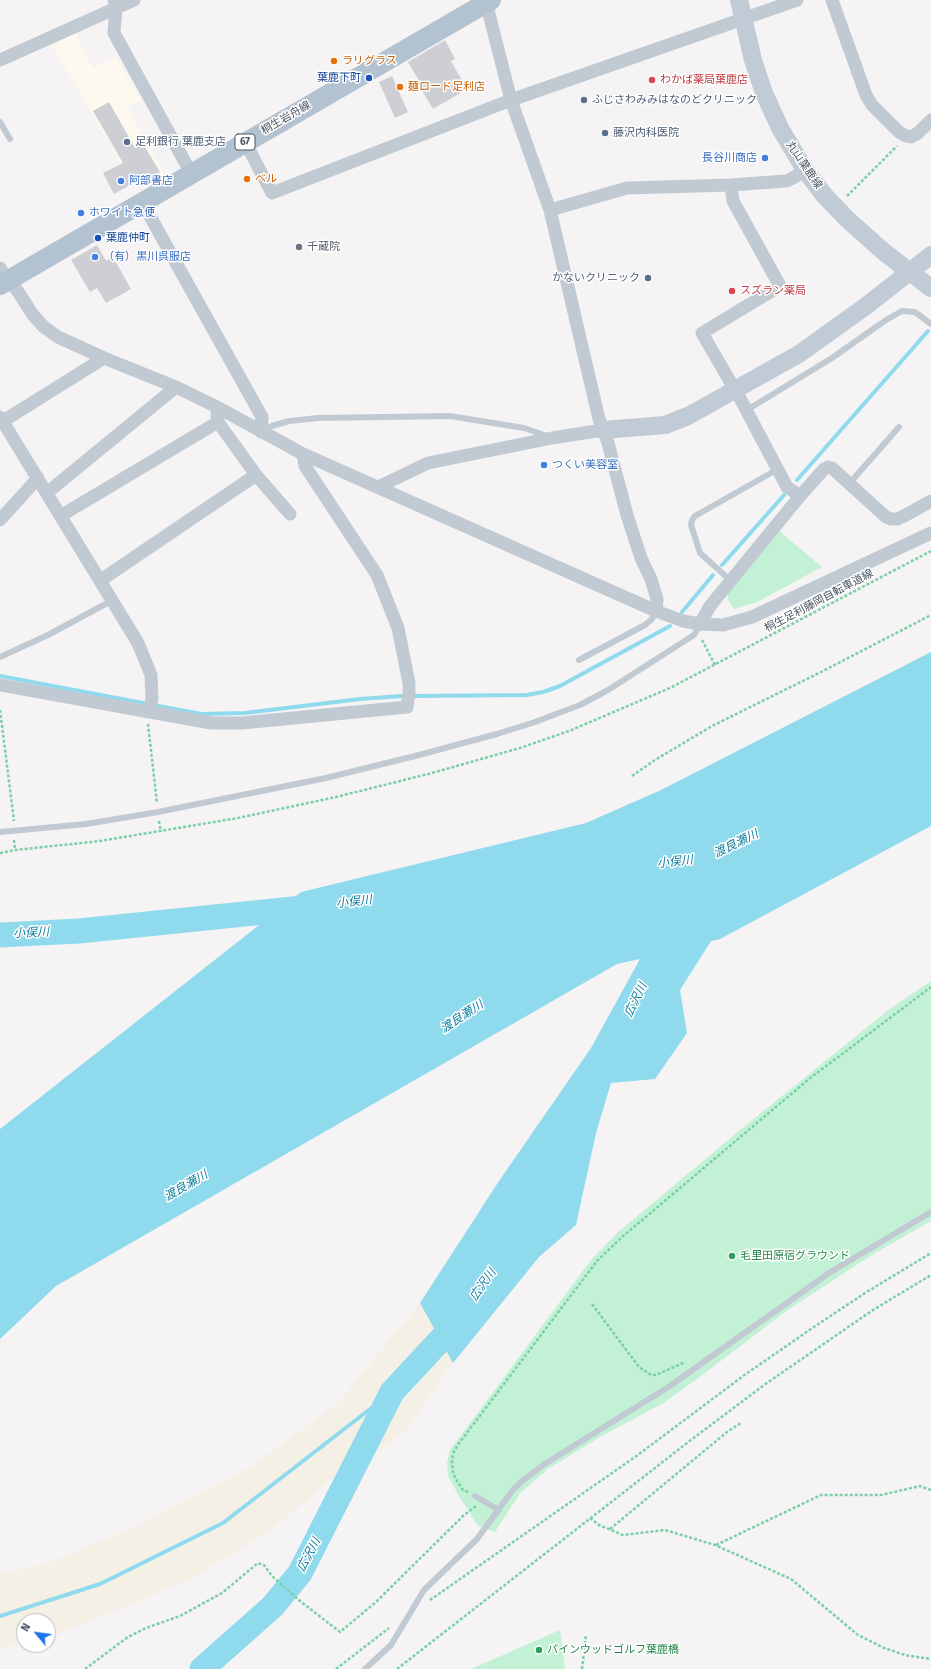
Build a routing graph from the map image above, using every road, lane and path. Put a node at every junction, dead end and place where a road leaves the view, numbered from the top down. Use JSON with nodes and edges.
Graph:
{"nodes":[{"id":1,"x":134,"y":0,"type":"edge"},
{"id":2,"x":739,"y":0,"type":"edge"},
{"id":3,"x":798,"y":0,"type":"edge"},
{"id":4,"x":832,"y":0,"type":"edge"},
{"id":5,"x":488,"y":1,"type":"edge"},
{"id":6,"x":115,"y":4,"type":"edge"},
{"id":7,"x":743,"y":19,"type":"junction"},
{"id":8,"x":0,"y":60,"type":"edge"},
{"id":9,"x":511,"y":100,"type":"junction"},
{"id":10,"x":931,"y":120,"type":"edge"},
{"id":11,"x":0,"y":122,"type":"edge"},
{"id":12,"x":10,"y":139,"type":"dead end"},
{"id":13,"x":245,"y":142,"type":"junction"},
{"id":14,"x":900,"y":143,"type":"dead end"},
{"id":15,"x":805,"y":170,"type":"junction"},
{"id":16,"x":190,"y":173,"type":"junction"},
{"id":17,"x":731,"y":185,"type":"junction"},
{"id":18,"x":846,"y":197,"type":"dead end"},
{"id":19,"x":142,"y":202,"type":"junction"},
{"id":20,"x":550,"y":210,"type":"junction"},
{"id":21,"x":931,"y":255,"type":"edge"},
{"id":22,"x":910,"y":272,"type":"junction"},
{"id":23,"x":3,"y":278,"type":"edge"},
{"id":24,"x":931,"y":288,"type":"edge"},
{"id":25,"x":931,"y":324,"type":"edge"},
{"id":26,"x":104,"y":358,"type":"junction"},
{"id":27,"x":176,"y":387,"type":"junction"},
{"id":28,"x":735,"y":390,"type":"junction"},
{"id":29,"x":216,"y":407,"type":"junction"},
{"id":30,"x":747,"y":410,"type":"junction"},
{"id":31,"x":1,"y":420,"type":"edge"},
{"id":32,"x":218,"y":422,"type":"junction"},
{"id":33,"x":899,"y":426,"type":"dead end"},
{"id":34,"x":603,"y":430,"type":"junction"},
{"id":35,"x":261,"y":432,"type":"junction"},
{"id":36,"x":552,"y":438,"type":"junction"},
{"id":37,"x":303,"y":454,"type":"junction"},
{"id":38,"x":778,"y":469,"type":"junction"},
{"id":39,"x":256,"y":475,"type":"junction"},
{"id":40,"x":38,"y":478,"type":"junction"},
{"id":41,"x":849,"y":484,"type":"junction"},
{"id":42,"x":378,"y":487,"type":"junction"},
{"id":43,"x":48,"y":492,"type":"junction"},
{"id":44,"x":800,"y":496,"type":"junction"},
{"id":45,"x":931,"y":502,"type":"edge"},
{"id":46,"x":290,"y":514,"type":"dead end"},
{"id":47,"x":62,"y":515,"type":"junction"},
{"id":48,"x":0,"y":520,"type":"edge"},
{"id":49,"x":931,"y":533,"type":"edge"},
{"id":50,"x":931,"y":551,"type":"edge"},
{"id":51,"x":877,"y":575,"type":"dead end"},
{"id":52,"x":880,"y":578,"type":"junction"},
{"id":53,"x":101,"y":580,"type":"junction"},
{"id":54,"x":730,"y":580,"type":"junction"},
{"id":55,"x":113,"y":600,"type":"junction"},
{"id":56,"x":656,"y":611,"type":"junction"},
{"id":57,"x":931,"y":615,"type":"edge"},
{"id":58,"x":700,"y":624,"type":"junction"},
{"id":59,"x":701,"y":638,"type":"dead end"},
{"id":60,"x":0,"y":657,"type":"edge"},
{"id":61,"x":579,"y":660,"type":"dead end"},
{"id":62,"x":0,"y":685,"type":"edge"},
{"id":63,"x":150,"y":706,"type":"junction"},
{"id":64,"x":0,"y":710,"type":"edge"},
{"id":65,"x":632,"y":776,"type":"dead end"},
{"id":66,"x":156,"y":795,"type":"dead end"},
{"id":67,"x":159,"y":817,"type":"dead end"},
{"id":68,"x":14,"y":824,"type":"dead end"},
{"id":69,"x":0,"y":832,"type":"edge"},
{"id":70,"x":161,"y":832,"type":"dead end"},
{"id":71,"x":14,"y":835,"type":"dead end"},
{"id":72,"x":15,"y":850,"type":"dead end"},
{"id":73,"x":931,"y":987,"type":"edge"},
{"id":74,"x":931,"y":1212,"type":"edge"},
{"id":75,"x":931,"y":1253,"type":"edge"},
{"id":76,"x":931,"y":1275,"type":"edge"},
{"id":77,"x":592,"y":1304,"type":"dead end"},
{"id":78,"x":699,"y":1365,"type":"junction"},
{"id":79,"x":741,"y":1423,"type":"dead end"},
{"id":80,"x":931,"y":1490,"type":"edge"},
{"id":81,"x":475,"y":1496,"type":"joint"},
{"id":82,"x":483,"y":1502,"type":"junction"},
{"id":83,"x":499,"y":1510,"type":"junction"},
{"id":84,"x":590,"y":1518,"type":"junction"},
{"id":85,"x":610,"y":1530,"type":"junction"},
{"id":86,"x":716,"y":1545,"type":"junction"},
{"id":87,"x":440,"y":1594,"type":"dead end"},
{"id":88,"x":383,"y":1632,"type":"dead end"},
{"id":89,"x":586,"y":1636,"type":"dead end"},
{"id":90,"x":931,"y":1659,"type":"edge"},
{"id":91,"x":85,"y":1669,"type":"edge"},
{"id":92,"x":336,"y":1669,"type":"edge"},
{"id":93,"x":365,"y":1669,"type":"edge"},
{"id":94,"x":397,"y":1669,"type":"edge"},
{"id":95,"x":582,"y":1669,"type":"edge"}],
"edges":[{"from":1,"to":6,"type":"street"},
{"from":2,"to":7,"type":"street","name":"丸山葉鹿線"},
{"from":3,"to":7,"type":"street"},
{"from":4,"to":10,"type":"street"},
{"from":5,"to":9,"type":"street"},
{"from":5,"to":13,"type":"main road","name":"桐生岩舟線","number":"67"},
{"from":6,"to":8,"type":"street"},
{"from":6,"to":16,"type":"street"},
{"from":7,"to":9,"type":"street"},
{"from":7,"to":15,"type":"street","name":"丸山葉鹿線"},
{"from":9,"to":13,"type":"street"},
{"from":9,"to":20,"type":"street"},
{"from":11,"to":12,"type":"lane"},
{"from":13,"to":16,"type":"main road","name":"桐生岩舟線","number":"67"},
{"from":14,"to":18,"type":"path"},
{"from":15,"to":17,"type":"street"},
{"from":15,"to":22,"type":"street","name":"丸山葉鹿線"},
{"from":16,"to":19,"type":"main road","name":"桐生岩舟線","number":"67"},
{"from":17,"to":20,"type":"street"},
{"from":17,"to":28,"type":"street"},
{"from":19,"to":23,"type":"main road","name":"桐生岩舟線","number":"67"},
{"from":19,"to":35,"type":"street"},
{"from":20,"to":34,"type":"street"},
{"from":21,"to":22,"type":"street"},
{"from":22,"to":24,"type":"street","name":"丸山葉鹿線"},
{"from":22,"to":28,"type":"street"},
{"from":23,"to":26,"type":"street"},
{"from":25,"to":30,"type":"lane"},
{"from":26,"to":27,"type":"street"},
{"from":26,"to":31,"type":"street"},
{"from":27,"to":29,"type":"street"},
{"from":27,"to":43,"type":"street"},
{"from":28,"to":30,"type":"street"},
{"from":28,"to":34,"type":"street"},
{"from":29,"to":32,"type":"street"},
{"from":29,"to":35,"type":"street"},
{"from":30,"to":38,"type":"street"},
{"from":31,"to":40,"type":"street"},
{"from":32,"to":39,"type":"street"},
{"from":32,"to":47,"type":"street"},
{"from":33,"to":41,"type":"lane"},
{"from":34,"to":36,"type":"street"},
{"from":34,"to":56,"type":"street"},
{"from":35,"to":36,"type":"lane"},
{"from":35,"to":37,"type":"street"},
{"from":36,"to":42,"type":"street"},
{"from":37,"to":42,"type":"street"},
{"from":37,"to":63,"type":"street"},
{"from":38,"to":44,"type":"street"},
{"from":38,"to":54,"type":"lane"},
{"from":39,"to":46,"type":"street"},
{"from":39,"to":53,"type":"street"},
{"from":40,"to":43,"type":"street"},
{"from":40,"to":48,"type":"street"},
{"from":41,"to":44,"type":"street"},
{"from":41,"to":45,"type":"street"},
{"from":42,"to":56,"type":"street"},
{"from":43,"to":47,"type":"street"},
{"from":44,"to":54,"type":"street"},
{"from":47,"to":53,"type":"street"},
{"from":49,"to":58,"type":"street"},
{"from":50,"to":52,"type":"path","name":"桐生足利藤岡自転車道線"},
{"from":51,"to":52,"type":"path"},
{"from":52,"to":59,"type":"path","name":"桐生足利藤岡自転車道線"},
{"from":53,"to":55,"type":"street"},
{"from":54,"to":58,"type":"street"},
{"from":55,"to":60,"type":"lane"},
{"from":55,"to":63,"type":"street"},
{"from":56,"to":58,"type":"street"},
{"from":56,"to":61,"type":"lane"},
{"from":57,"to":65,"type":"path"},
{"from":58,"to":69,"type":"lane"},
{"from":62,"to":63,"type":"street"},
{"from":63,"to":66,"type":"path"},
{"from":64,"to":68,"type":"path"},
{"from":67,"to":70,"type":"path"},
{"from":71,"to":72,"type":"path"},
{"from":73,"to":81,"type":"path"},
{"from":74,"to":78,"type":"lane"},
{"from":75,"to":87,"type":"path"},
{"from":76,"to":84,"type":"path"},
{"from":77,"to":78,"type":"path"},
{"from":78,"to":83,"type":"lane"},
{"from":79,"to":85,"type":"path"},
{"from":80,"to":86,"type":"path"},
{"from":81,"to":82,"type":"lane"},
{"from":82,"to":83,"type":"lane"},
{"from":82,"to":91,"type":"path"},
{"from":83,"to":93,"type":"lane"},
{"from":84,"to":85,"type":"path"},
{"from":84,"to":94,"type":"path"},
{"from":85,"to":86,"type":"path"},
{"from":86,"to":90,"type":"path"},
{"from":88,"to":92,"type":"path"},
{"from":89,"to":95,"type":"path"}]}
